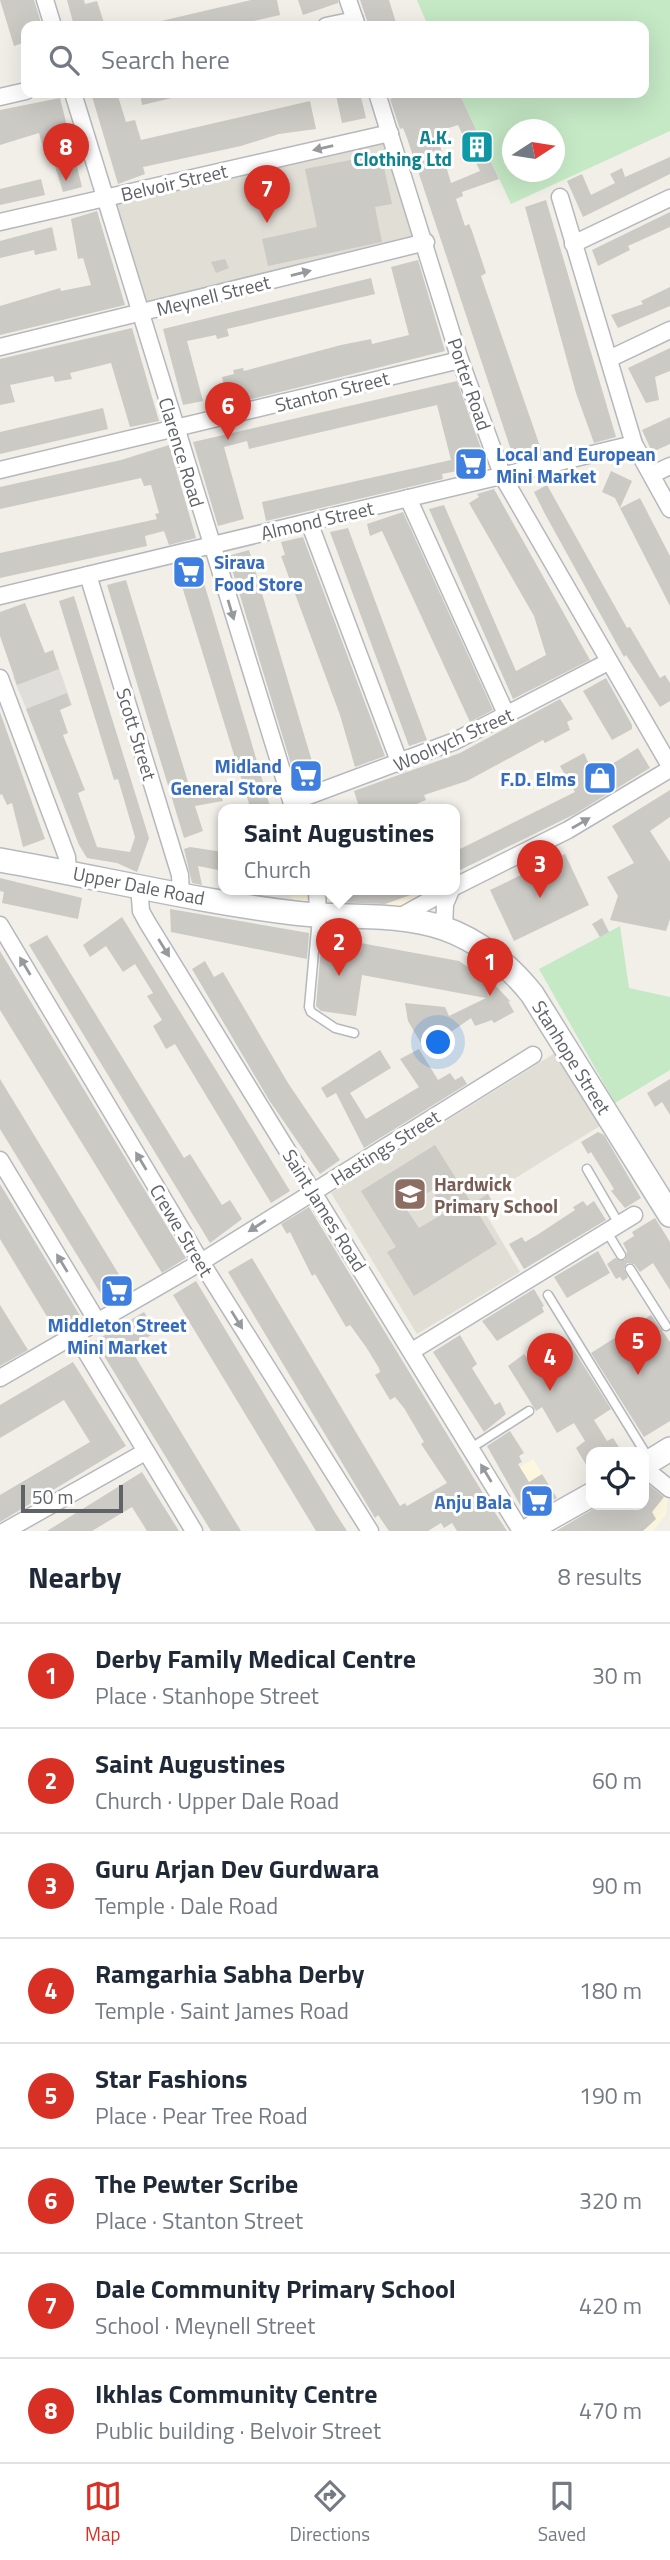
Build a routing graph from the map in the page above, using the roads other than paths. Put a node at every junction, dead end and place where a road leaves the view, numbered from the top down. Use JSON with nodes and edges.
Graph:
{"nodes":[{"id":1,"x":45,"y":0,"type":"edge"},
{"id":2,"x":348,"y":0,"type":"edge"},
{"id":3,"x":51,"y":21,"type":"edge"},
{"id":4,"x":355,"y":21,"type":"edge"},
{"id":5,"x":21,"y":92,"type":"edge"},
{"id":6,"x":0,"y":97,"type":"edge"},
{"id":7,"x":75,"y":98,"type":"edge"},
{"id":8,"x":379,"y":98,"type":"edge"},
{"id":9,"x":390,"y":133,"type":"junction"},
{"id":10,"x":105,"y":197,"type":"junction"},
{"id":11,"x":560,"y":197,"type":"dead end"},
{"id":12,"x":670,"y":198,"type":"edge"},
{"id":13,"x":0,"y":222,"type":"edge"},
{"id":14,"x":426,"y":242,"type":"junction"},
{"id":15,"x":573,"y":244,"type":"junction"},
{"id":16,"x":140,"y":313,"type":"junction"},
{"id":17,"x":670,"y":330,"type":"edge"},
{"id":18,"x":0,"y":347,"type":"edge"},
{"id":19,"x":609,"y":359,"type":"junction"},
{"id":20,"x":460,"y":360,"type":"junction"},
{"id":21,"x":175,"y":430,"type":"junction"},
{"id":22,"x":634,"y":444,"type":"junction"},
{"id":23,"x":670,"y":466,"type":"edge"},
{"id":24,"x":0,"y":470,"type":"edge"},
{"id":25,"x":653,"y":474,"type":"junction"},
{"id":26,"x":503,"y":477,"type":"junction"},
{"id":27,"x":408,"y":498,"type":"junction"},
{"id":28,"x":670,"y":509,"type":"edge"},
{"id":29,"x":309,"y":522,"type":"junction"},
{"id":30,"x":211,"y":545,"type":"junction"},
{"id":31,"x":88,"y":575,"type":"junction"},
{"id":32,"x":0,"y":596,"type":"edge"},
{"id":33,"x":608,"y":662,"type":"junction"},
{"id":34,"x":0,"y":678,"type":"edge"},
{"id":35,"x":507,"y":716,"type":"junction"},
{"id":36,"x":400,"y":764,"type":"junction"},
{"id":37,"x":670,"y":767,"type":"edge"},
{"id":38,"x":292,"y":804,"type":"edge"},
{"id":39,"x":298,"y":804,"type":"edge"},
{"id":40,"x":0,"y":860,"type":"edge"},
{"id":41,"x":68,"y":871,"type":"junction"},
{"id":42,"x":460,"y":884,"type":"edge"},
{"id":43,"x":139,"y":887,"type":"junction"},
{"id":44,"x":181,"y":895,"type":"junction"},
{"id":45,"x":317,"y":895,"type":"edge"},
{"id":46,"x":440,"y":895,"type":"edge"},
{"id":47,"x":449,"y":895,"type":"edge"},
{"id":48,"x":318,"y":915,"type":"junction"},
{"id":49,"x":394,"y":920,"type":"junction"},
{"id":50,"x":0,"y":925,"type":"edge"},
{"id":51,"x":444,"y":928,"type":"junction"},
{"id":52,"x":354,"y":1033,"type":"dead end"},
{"id":53,"x":533,"y":1055,"type":"dead end"},
{"id":54,"x":0,"y":1160,"type":"edge"},
{"id":55,"x":587,"y":1169,"type":"dead end"},
{"id":56,"x":313,"y":1190,"type":"junction"},
{"id":57,"x":634,"y":1214,"type":"dead end"},
{"id":58,"x":670,"y":1214,"type":"edge"},
{"id":59,"x":613,"y":1228,"type":"junction"},
{"id":60,"x":621,"y":1255,"type":"dead end"},
{"id":61,"x":201,"y":1262,"type":"junction"},
{"id":62,"x":630,"y":1269,"type":"dead end"},
{"id":63,"x":548,"y":1295,"type":"dead end"},
{"id":64,"x":97,"y":1321,"type":"junction"},
{"id":65,"x":666,"y":1326,"type":"dead end"},
{"id":66,"x":75,"y":1335,"type":"junction"},
{"id":67,"x":412,"y":1351,"type":"junction"},
{"id":68,"x":0,"y":1378,"type":"edge"},
{"id":69,"x":529,"y":1410,"type":"dead end"},
{"id":70,"x":471,"y":1448,"type":"junction"},
{"id":71,"x":145,"y":1452,"type":"junction"},
{"id":72,"x":652,"y":1461,"type":"edge"},
{"id":73,"x":670,"y":1489,"type":"edge"},
{"id":74,"x":586,"y":1498,"type":"edge"},
{"id":75,"x":5,"y":1531,"type":"edge"},
{"id":76,"x":194,"y":1531,"type":"edge"},
{"id":77,"x":370,"y":1531,"type":"edge"},
{"id":78,"x":524,"y":1531,"type":"edge"}],
"edges":[{"from":1,"to":3,"type":"street"},
{"from":2,"to":4,"type":"street"},
{"from":5,"to":6,"type":"street"},
{"from":7,"to":10,"type":"street","name":"Clarence Road"},
{"from":8,"to":9,"type":"street","name":"Porter Road"},
{"from":9,"to":10,"type":"street","name":"Belvoir Street","one_way":true},
{"from":9,"to":14,"type":"street","name":"Porter Road"},
{"from":10,"to":13,"type":"street","name":"Belvoir Street"},
{"from":10,"to":16,"type":"street","name":"Clarence Road"},
{"from":11,"to":15,"type":"street"},
{"from":12,"to":15,"type":"street"},
{"from":16,"to":14,"type":"street","name":"Meynell Street","one_way":true},
{"from":14,"to":20,"type":"street","name":"Porter Road"},
{"from":15,"to":19,"type":"street"},
{"from":16,"to":18,"type":"street","name":"Meynell Street"},
{"from":16,"to":21,"type":"street","name":"Clarence Road"},
{"from":17,"to":19,"type":"street"},
{"from":19,"to":22,"type":"street"},
{"from":20,"to":21,"type":"street","name":"Stanton Street"},
{"from":20,"to":26,"type":"street","name":"Porter Road"},
{"from":21,"to":24,"type":"street","name":"Stanton Street"},
{"from":21,"to":30,"type":"street","name":"Clarence Road"},
{"from":22,"to":25,"type":"street"},
{"from":22,"to":26,"type":"street","name":"Almond Street"},
{"from":23,"to":25,"type":"street"},
{"from":25,"to":28,"type":"street"},
{"from":26,"to":27,"type":"street","name":"Almond Street"},
{"from":26,"to":33,"type":"street","name":"Porter Road"},
{"from":27,"to":29,"type":"street","name":"Almond Street"},
{"from":27,"to":35,"type":"street"},
{"from":29,"to":30,"type":"street","name":"Almond Street"},
{"from":29,"to":36,"type":"street"},
{"from":30,"to":31,"type":"street","name":"Almond Street"},
{"from":30,"to":38,"type":"street","name":"Clarence Road","one_way":true},
{"from":31,"to":32,"type":"street","name":"Almond Street"},
{"from":31,"to":44,"type":"street","name":"Scott Street"},
{"from":33,"to":35,"type":"street","name":"Woolrych Street"},
{"from":33,"to":37,"type":"street","name":"Porter Road"},
{"from":34,"to":41,"type":"street"},
{"from":35,"to":36,"type":"street","name":"Woolrych Street"},
{"from":36,"to":39,"type":"street","name":"Woolrych Street"},
{"from":42,"to":37,"type":"street","one_way":true},
{"from":40,"to":41,"type":"street","name":"Upper Dale Road"},
{"from":41,"to":43,"type":"street","name":"Upper Dale Road"},
{"from":43,"to":44,"type":"street","name":"Upper Dale Road"},
{"from":43,"to":56,"type":"street","name":"Saint James Road","one_way":true},
{"from":44,"to":48,"type":"street","name":"Upper Dale Road"},
{"from":45,"to":48,"type":"street"},
{"from":46,"to":49,"type":"street"},
{"from":47,"to":51,"type":"street"},
{"from":48,"to":49,"type":"street","name":"Upper Dale Road"},
{"from":48,"to":52,"type":"lane"},
{"from":49,"to":51,"type":"street","name":"Upper Dale Road"},
{"from":61,"to":50,"type":"street","name":"Crewe Street","one_way":true},
{"from":51,"to":58,"type":"street","name":"Stanhope Street"},
{"from":53,"to":56,"type":"street","name":"Hastings Street"},
{"from":64,"to":54,"type":"street","one_way":true},
{"from":55,"to":59,"type":"lane"},
{"from":56,"to":61,"type":"street","name":"Hastings Street","one_way":true},
{"from":56,"to":67,"type":"street","name":"Saint James Road"},
{"from":57,"to":59,"type":"street"},
{"from":59,"to":60,"type":"lane"},
{"from":59,"to":67,"type":"street"},
{"from":61,"to":64,"type":"street","name":"Hastings Street"},
{"from":61,"to":77,"type":"street","name":"Crewe Street","one_way":true},
{"from":62,"to":65,"type":"lane"},
{"from":63,"to":72,"type":"lane"},
{"from":64,"to":66,"type":"street","name":"Hastings Street"},
{"from":66,"to":68,"type":"street","name":"Hastings Street"},
{"from":66,"to":71,"type":"street"},
{"from":67,"to":70,"type":"street","name":"Saint James Road"},
{"from":69,"to":70,"type":"lane"},
{"from":78,"to":70,"type":"street","name":"Saint James Road","one_way":true},
{"from":71,"to":75,"type":"street"},
{"from":71,"to":76,"type":"street"},
{"from":72,"to":73,"type":"street"},
{"from":74,"to":78,"type":"street"}]}
